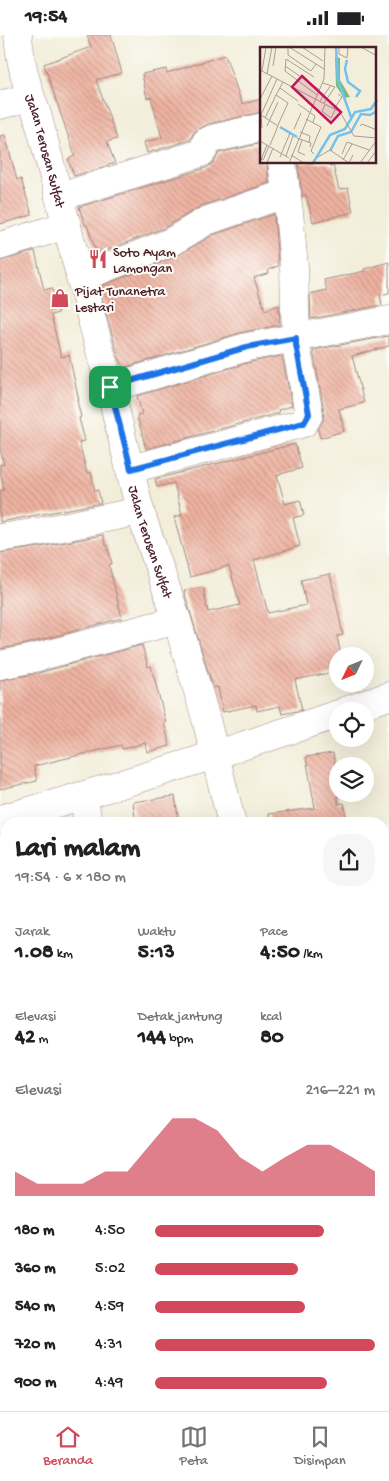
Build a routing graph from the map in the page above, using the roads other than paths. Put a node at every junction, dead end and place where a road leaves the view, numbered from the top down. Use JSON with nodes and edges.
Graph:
{"nodes":[{"id":1,"x":18,"y":35,"type":"edge"},
{"id":2,"x":30,"y":97,"type":"junction"},
{"id":3,"x":0,"y":105,"type":"edge"},
{"id":4,"x":260,"y":127,"type":"edge"},
{"id":5,"x":282,"y":164,"type":"edge"},
{"id":6,"x":287,"y":193,"type":"junction"},
{"id":7,"x":59,"y":197,"type":"junction"},
{"id":8,"x":67,"y":225,"type":"junction"},
{"id":9,"x":0,"y":246,"type":"edge"},
{"id":10,"x":80,"y":278,"type":"junction"},
{"id":11,"x":389,"y":320,"type":"edge"},
{"id":12,"x":296,"y":338,"type":"junction"},
{"id":13,"x":110,"y":387,"type":"junction"},
{"id":14,"x":131,"y":469,"type":"junction"},
{"id":15,"x":140,"y":511,"type":"junction"},
{"id":16,"x":0,"y":538,"type":"edge"},
{"id":17,"x":177,"y":620,"type":"junction"},
{"id":18,"x":0,"y":665,"type":"edge"},
{"id":19,"x":389,"y":696,"type":"edge"},
{"id":20,"x":371,"y":702,"type":"edge"},
{"id":21,"x":329,"y":717,"type":"edge"},
{"id":22,"x":214,"y":755,"type":"junction"},
{"id":23,"x":84,"y":796,"type":"junction"},
{"id":24,"x":7,"y":817,"type":"edge"},
{"id":25,"x":87,"y":817,"type":"edge"},
{"id":26,"x":230,"y":817,"type":"edge"}],
"edges":[{"from":1,"to":2,"type":"street","name":"Jalan Terusan Sulfat"},
{"from":2,"to":3,"type":"street"},
{"from":2,"to":7,"type":"street","name":"Jalan Terusan Sulfat"},
{"from":4,"to":7,"type":"street"},
{"from":5,"to":6,"type":"street"},
{"from":6,"to":10,"type":"street"},
{"from":6,"to":12,"type":"street"},
{"from":7,"to":8,"type":"street","name":"Jalan Terusan Sulfat"},
{"from":8,"to":9,"type":"street"},
{"from":8,"to":10,"type":"street","name":"Jalan Terusan Sulfat"},
{"from":10,"to":13,"type":"street","name":"Jalan Terusan Sulfat"},
{"from":11,"to":12,"type":"street"},
{"from":12,"to":13,"type":"street"},
{"from":12,"to":14,"type":"street"},
{"from":13,"to":14,"type":"street","name":"Jalan Terusan Sulfat"},
{"from":14,"to":15,"type":"street","name":"Jalan Terusan Sulfat"},
{"from":15,"to":16,"type":"street"},
{"from":15,"to":17,"type":"street","name":"Jalan Terusan Sulfat"},
{"from":17,"to":18,"type":"street"},
{"from":17,"to":22,"type":"street","name":"Jalan Terusan Sulfat"},
{"from":19,"to":20,"type":"street"},
{"from":21,"to":22,"type":"street"},
{"from":22,"to":23,"type":"street"},
{"from":22,"to":26,"type":"street","name":"Jalan Terusan Sulfat"},
{"from":23,"to":24,"type":"street"},
{"from":23,"to":25,"type":"street"}]}
